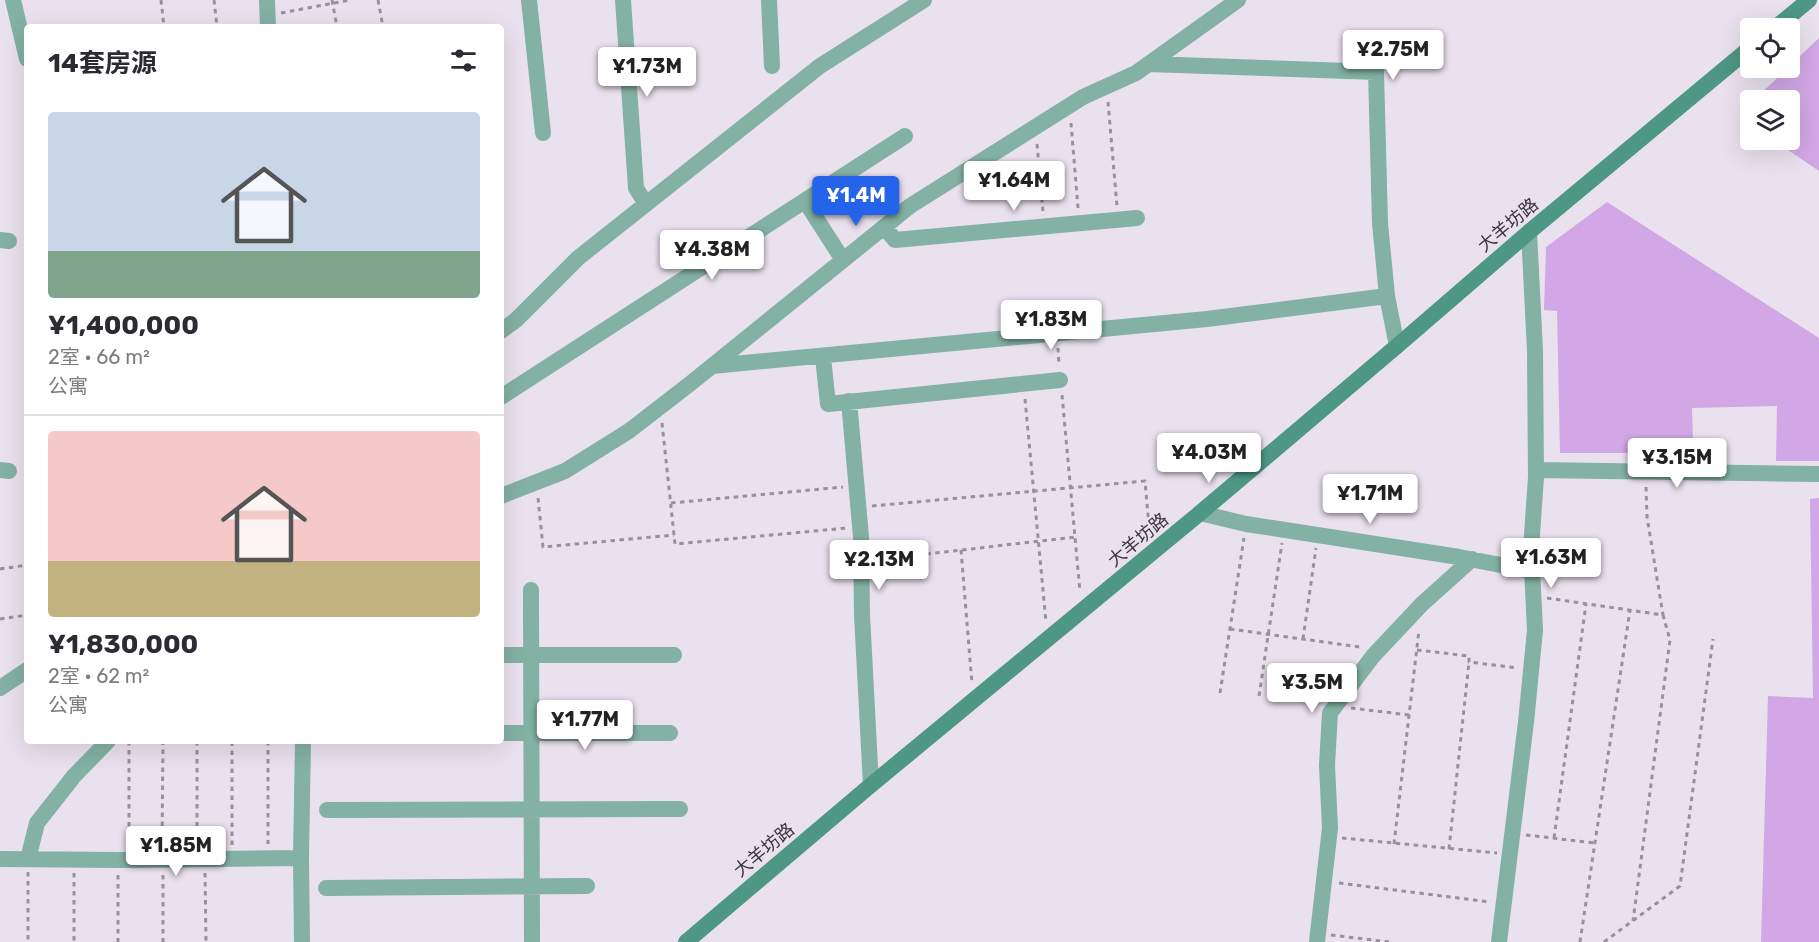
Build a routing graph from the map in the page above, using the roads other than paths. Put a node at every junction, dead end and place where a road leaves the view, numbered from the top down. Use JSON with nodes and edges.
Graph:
{"nodes":[{"id":1,"x":13,"y":0,"type":"edge"},
{"id":2,"x":529,"y":0,"type":"edge"},
{"id":3,"x":623,"y":0,"type":"edge"},
{"id":4,"x":769,"y":0,"type":"edge"},
{"id":5,"x":924,"y":0,"type":"edge"},
{"id":6,"x":1238,"y":0,"type":"edge"},
{"id":7,"x":1809,"y":0,"type":"edge"},
{"id":8,"x":1786,"y":18,"type":"edge"},
{"id":9,"x":24,"y":46,"type":"edge"},
{"id":10,"x":1740,"y":56,"type":"edge"},
{"id":11,"x":1148,"y":64,"type":"junction"},
{"id":12,"x":772,"y":66,"type":"dead end"},
{"id":13,"x":543,"y":133,"type":"dead end"},
{"id":14,"x":905,"y":136,"type":"dead end"},
{"id":15,"x":805,"y":201,"type":"junction"},
{"id":16,"x":646,"y":204,"type":"junction"},
{"id":17,"x":1137,"y":218,"type":"dead end"},
{"id":18,"x":884,"y":227,"type":"junction"},
{"id":19,"x":1529,"y":232,"type":"junction"},
{"id":20,"x":843,"y":260,"type":"junction"},
{"id":21,"x":1387,"y":296,"type":"junction"},
{"id":22,"x":504,"y":329,"type":"edge"},
{"id":23,"x":1397,"y":346,"type":"junction"},
{"id":24,"x":823,"y":357,"type":"junction"},
{"id":25,"x":712,"y":366,"type":"junction"},
{"id":26,"x":1060,"y":380,"type":"road end"},
{"id":27,"x":504,"y":395,"type":"edge"},
{"id":28,"x":849,"y":401,"type":"junction"},
{"id":29,"x":1536,"y":470,"type":"junction"},
{"id":30,"x":1819,"y":474,"type":"edge"},
{"id":31,"x":504,"y":495,"type":"edge"},
{"id":32,"x":1200,"y":513,"type":"junction"},
{"id":33,"x":1472,"y":559,"type":"junction"},
{"id":34,"x":1532,"y":571,"type":"junction"},
{"id":35,"x":531,"y":590,"type":"dead end"},
{"id":36,"x":504,"y":655,"type":"edge"},
{"id":37,"x":531,"y":655,"type":"junction"},
{"id":38,"x":674,"y":655,"type":"dead end"},
{"id":39,"x":24,"y":672,"type":"edge"},
{"id":40,"x":0,"y":688,"type":"edge"},
{"id":41,"x":504,"y":733,"type":"edge"},
{"id":42,"x":531,"y":733,"type":"junction"},
{"id":43,"x":670,"y":733,"type":"dead end"},
{"id":44,"x":105,"y":744,"type":"edge"},
{"id":45,"x":303,"y":744,"type":"edge"},
{"id":46,"x":871,"y":785,"type":"junction"},
{"id":47,"x":532,"y":809,"type":"junction"},
{"id":48,"x":680,"y":809,"type":"dead end"},
{"id":49,"x":327,"y":810,"type":"dead end"},
{"id":50,"x":301,"y":858,"type":"junction"},
{"id":51,"x":0,"y":859,"type":"edge"},
{"id":52,"x":28,"y":859,"type":"junction"},
{"id":53,"x":532,"y":886,"type":"junction"},
{"id":54,"x":587,"y":886,"type":"dead end"},
{"id":55,"x":326,"y":888,"type":"dead end"},
{"id":56,"x":1318,"y":938,"type":"edge"},
{"id":57,"x":302,"y":942,"type":"edge"},
{"id":58,"x":532,"y":942,"type":"edge"},
{"id":59,"x":686,"y":942,"type":"edge"},
{"id":60,"x":1498,"y":942,"type":"edge"}],
"edges":[{"from":1,"to":9,"type":"street"},
{"from":2,"to":13,"type":"street"},
{"from":3,"to":16,"type":"street"},
{"from":4,"to":12,"type":"street"},
{"from":5,"to":16,"type":"street"},
{"from":6,"to":11,"type":"street"},
{"from":7,"to":8,"type":"main road"},
{"from":10,"to":19,"type":"main road","name":"大羊坊路"},
{"from":11,"to":18,"type":"street"},
{"from":11,"to":21,"type":"street"},
{"from":14,"to":15,"type":"street"},
{"from":15,"to":20,"type":"street"},
{"from":15,"to":27,"type":"street"},
{"from":16,"to":22,"type":"street"},
{"from":17,"to":18,"type":"street"},
{"from":18,"to":20,"type":"street"},
{"from":19,"to":23,"type":"main road","name":"大羊坊路"},
{"from":19,"to":29,"type":"street"},
{"from":20,"to":25,"type":"street"},
{"from":21,"to":23,"type":"street"},
{"from":21,"to":24,"type":"street"},
{"from":23,"to":32,"type":"main road","name":"大羊坊路"},
{"from":24,"to":25,"type":"street"},
{"from":24,"to":28,"type":"street"},
{"from":25,"to":31,"type":"street"},
{"from":26,"to":28,"type":"street"},
{"from":28,"to":46,"type":"street"},
{"from":29,"to":30,"type":"street"},
{"from":29,"to":34,"type":"street"},
{"from":32,"to":33,"type":"street"},
{"from":32,"to":46,"type":"main road","name":"大羊坊路"},
{"from":33,"to":34,"type":"street"},
{"from":33,"to":56,"type":"street"},
{"from":34,"to":60,"type":"street"},
{"from":35,"to":37,"type":"street"},
{"from":36,"to":37,"type":"street"},
{"from":37,"to":38,"type":"street"},
{"from":37,"to":42,"type":"street"},
{"from":39,"to":40,"type":"street"},
{"from":41,"to":42,"type":"street"},
{"from":42,"to":43,"type":"street"},
{"from":42,"to":47,"type":"street"},
{"from":44,"to":52,"type":"street"},
{"from":45,"to":50,"type":"street"},
{"from":46,"to":59,"type":"main road","name":"大羊坊路"},
{"from":47,"to":48,"type":"street"},
{"from":47,"to":49,"type":"street"},
{"from":47,"to":53,"type":"street"},
{"from":50,"to":52,"type":"street"},
{"from":50,"to":57,"type":"street"},
{"from":51,"to":52,"type":"street"},
{"from":53,"to":54,"type":"street"},
{"from":53,"to":55,"type":"street"},
{"from":53,"to":58,"type":"street"}]}
